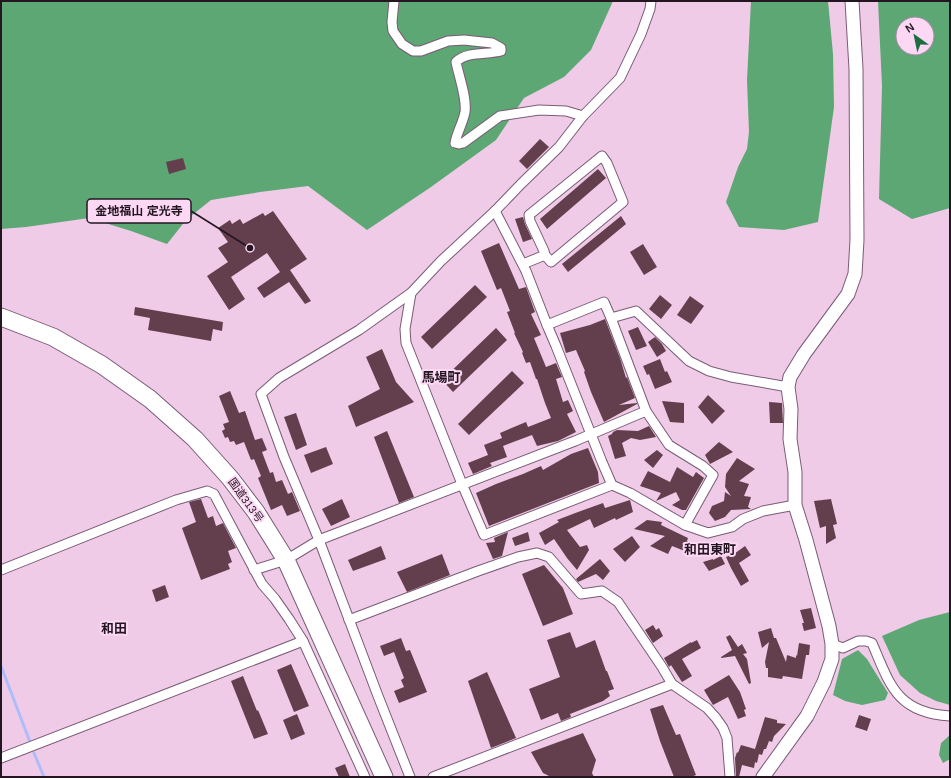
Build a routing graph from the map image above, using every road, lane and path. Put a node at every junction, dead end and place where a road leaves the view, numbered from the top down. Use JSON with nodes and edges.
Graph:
{"nodes":[{"id":1,"x":394,"y":1,"type":"edge"},
{"id":2,"x":651,"y":1,"type":"edge"},
{"id":3,"x":852,"y":1,"type":"edge"},
{"id":4,"x":583,"y":116,"type":"junction"},
{"id":5,"x":495,"y":211,"type":"junction"},
{"id":6,"x":545,"y":255,"type":"junction"},
{"id":7,"x":523,"y":264,"type":"junction"},
{"id":8,"x":412,"y":293,"type":"junction"},
{"id":9,"x":1,"y":317,"type":"edge"},
{"id":10,"x":611,"y":318,"type":"junction"},
{"id":11,"x":547,"y":325,"type":"junction"},
{"id":12,"x":788,"y":387,"type":"junction"},
{"id":13,"x":646,"y":411,"type":"junction"},
{"id":14,"x":592,"y":434,"type":"junction"},
{"id":15,"x":462,"y":484,"type":"junction"},
{"id":16,"x":612,"y":484,"type":"junction"},
{"id":17,"x":795,"y":505,"type":"junction"},
{"id":18,"x":685,"y":525,"type":"junction"},
{"id":19,"x":318,"y":540,"type":"junction"},
{"id":20,"x":286,"y":560,"type":"junction"},
{"id":21,"x":1,"y":570,"type":"edge"},
{"id":22,"x":254,"y":570,"type":"junction"},
{"id":23,"x":349,"y":620,"type":"junction"},
{"id":24,"x":303,"y":641,"type":"junction"},
{"id":25,"x":832,"y":644,"type":"junction"},
{"id":26,"x":672,"y":684,"type":"junction"},
{"id":27,"x":950,"y":716,"type":"edge"},
{"id":28,"x":1,"y":758,"type":"edge"},
{"id":29,"x":365,"y":777,"type":"edge"},
{"id":30,"x":384,"y":777,"type":"edge"},
{"id":31,"x":410,"y":777,"type":"edge"},
{"id":32,"x":433,"y":777,"type":"edge"},
{"id":33,"x":730,"y":777,"type":"edge"},
{"id":34,"x":762,"y":777,"type":"edge"}],
"edges":[{"from":1,"to":4,"type":"street"},
{"from":2,"to":4,"type":"street"},
{"from":3,"to":12,"type":"street"},
{"from":4,"to":5,"type":"street"},
{"from":5,"to":7,"type":"street"},
{"from":5,"to":8,"type":"street"},
{"from":6,"to":6,"type":"street"},
{"from":6,"to":7,"type":"street"},
{"from":7,"to":11,"type":"street"},
{"from":8,"to":15,"type":"street"},
{"from":8,"to":19,"type":"street"},
{"from":9,"to":20,"type":"highway","name":"国道313号"},
{"from":10,"to":11,"type":"street"},
{"from":10,"to":12,"type":"street"},
{"from":10,"to":13,"type":"street"},
{"from":11,"to":14,"type":"street"},
{"from":12,"to":17,"type":"street"},
{"from":13,"to":14,"type":"street"},
{"from":13,"to":18,"type":"street"},
{"from":14,"to":15,"type":"street"},
{"from":14,"to":16,"type":"street"},
{"from":15,"to":16,"type":"street"},
{"from":15,"to":19,"type":"street"},
{"from":16,"to":18,"type":"street"},
{"from":17,"to":18,"type":"street"},
{"from":17,"to":25,"type":"street"},
{"from":19,"to":20,"type":"street"},
{"from":19,"to":23,"type":"street"},
{"from":20,"to":22,"type":"street"},
{"from":20,"to":30,"type":"highway","name":"国道313号"},
{"from":21,"to":22,"type":"street"},
{"from":22,"to":24,"type":"street"},
{"from":23,"to":26,"type":"street"},
{"from":23,"to":31,"type":"street"},
{"from":24,"to":28,"type":"street"},
{"from":24,"to":29,"type":"street"},
{"from":25,"to":27,"type":"street"},
{"from":25,"to":34,"type":"street"},
{"from":26,"to":32,"type":"street"},
{"from":26,"to":33,"type":"street"}]}
